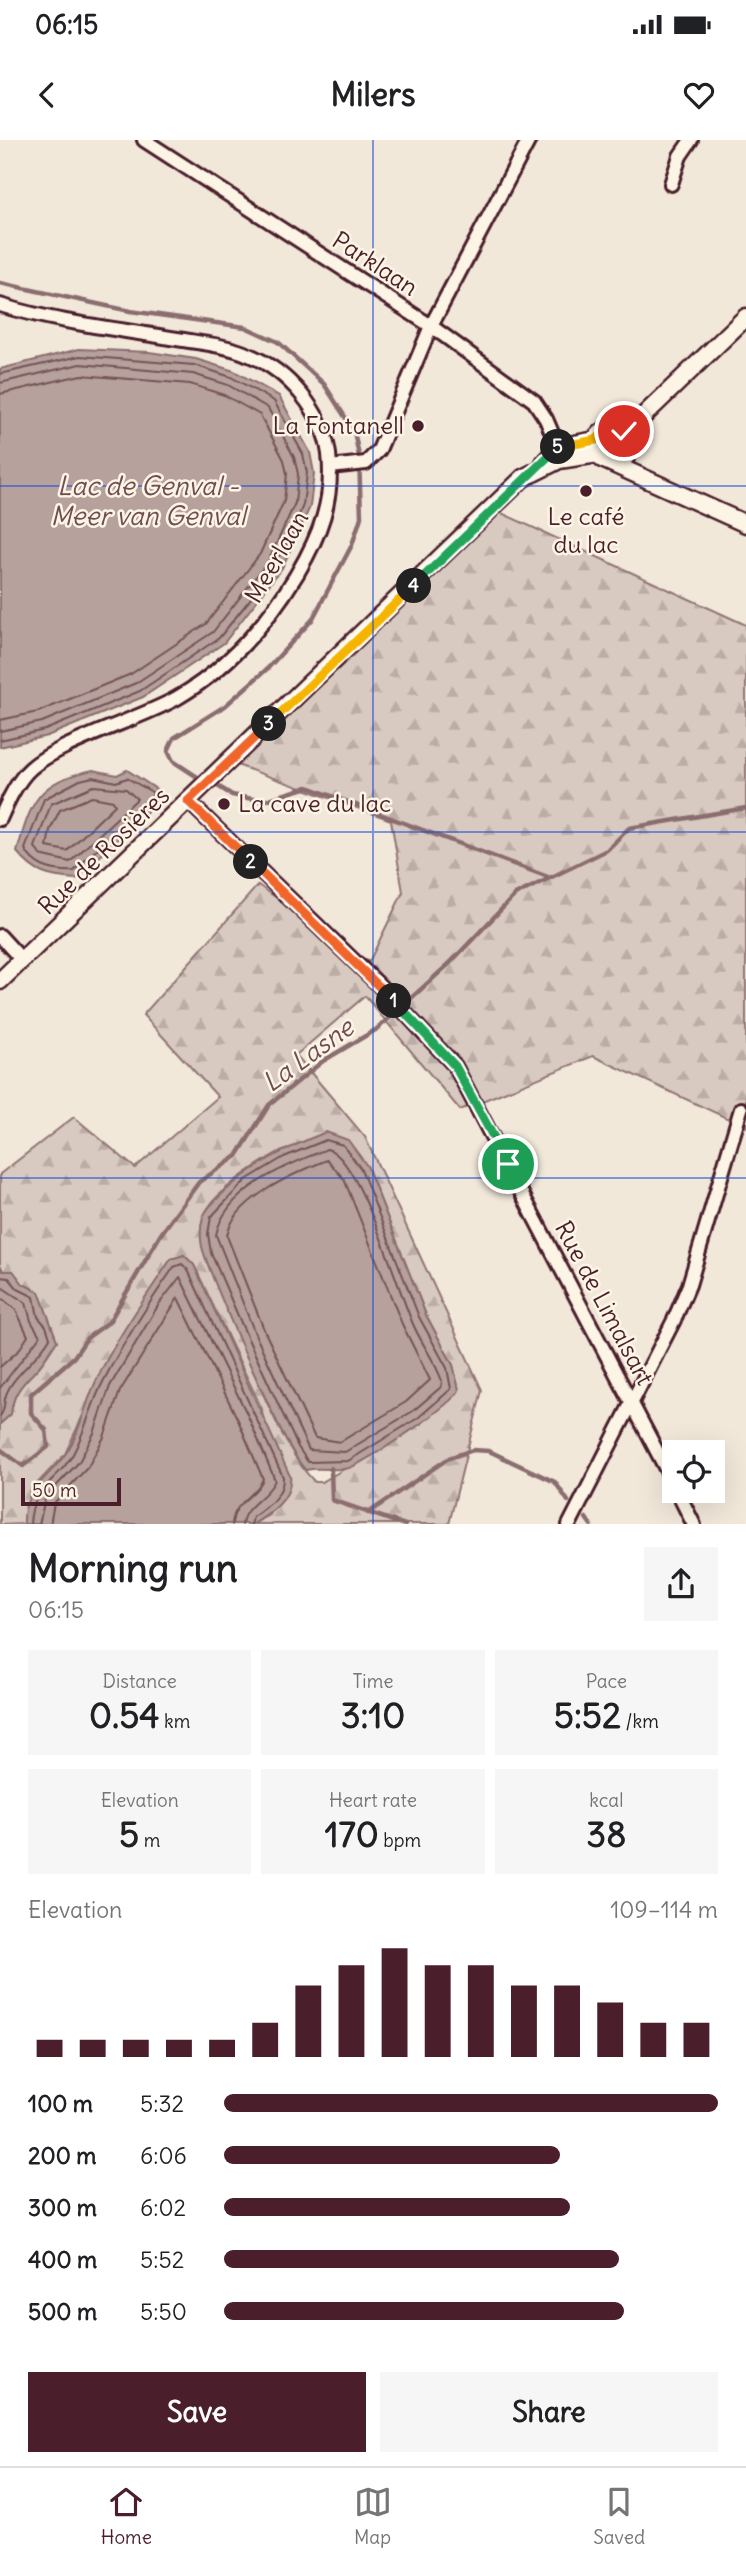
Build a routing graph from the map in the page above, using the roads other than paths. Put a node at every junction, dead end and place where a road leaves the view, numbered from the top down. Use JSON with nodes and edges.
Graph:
{"nodes":[{"id":1,"x":144,"y":140,"type":"edge"},
{"id":2,"x":529,"y":140,"type":"edge"},
{"id":3,"x":691,"y":140,"type":"edge"},
{"id":4,"x":671,"y":184,"type":"dead end"},
{"id":5,"x":0,"y":305,"type":"edge"},
{"id":6,"x":746,"y":317,"type":"edge"},
{"id":7,"x":431,"y":326,"type":"junction"},
{"id":8,"x":626,"y":440,"type":"junction"},
{"id":9,"x":558,"y":447,"type":"junction"},
{"id":10,"x":597,"y":447,"type":"junction"},
{"id":11,"x":615,"y":463,"type":"junction"},
{"id":12,"x":330,"y":467,"type":"junction"},
{"id":13,"x":540,"y":467,"type":"junction"},
{"id":14,"x":657,"y":483,"type":"junction"},
{"id":15,"x":746,"y":524,"type":"edge"},
{"id":16,"x":188,"y":801,"type":"junction"},
{"id":17,"x":0,"y":819,"type":"edge"},
{"id":18,"x":0,"y":936,"type":"edge"},
{"id":19,"x":22,"y":960,"type":"junction"},
{"id":20,"x":0,"y":981,"type":"edge"},
{"id":21,"x":741,"y":1109,"type":"dead end"},
{"id":22,"x":632,"y":1403,"type":"junction"},
{"id":23,"x":662,"y":1461,"type":"edge"},
{"id":24,"x":683,"y":1503,"type":"edge"},
{"id":25,"x":569,"y":1524,"type":"edge"},
{"id":26,"x":694,"y":1524,"type":"edge"}],
"edges":[{"from":1,"to":7,"type":"street","name":"Parklaan"},
{"from":2,"to":7,"type":"street"},
{"from":3,"to":4,"type":"street"},
{"from":5,"to":12,"type":"street","name":"Meerlaan"},
{"from":6,"to":8,"type":"street"},
{"from":7,"to":9,"type":"street","name":"Parklaan"},
{"from":7,"to":12,"type":"street"},
{"from":8,"to":10,"type":"street"},
{"from":8,"to":11,"type":"street"},
{"from":8,"to":14,"type":"street"},
{"from":9,"to":10,"type":"street"},
{"from":9,"to":13,"type":"street"},
{"from":10,"to":11,"type":"street"},
{"from":10,"to":13,"type":"street"},
{"from":11,"to":14,"type":"street"},
{"from":12,"to":17,"type":"street","name":"Meerlaan"},
{"from":13,"to":16,"type":"street","name":"Rue de Rosières"},
{"from":14,"to":15,"type":"street"},
{"from":16,"to":19,"type":"street","name":"Rue de Rosières"},
{"from":16,"to":22,"type":"street","name":"Rue de Limalsart"},
{"from":18,"to":19,"type":"street"},
{"from":19,"to":20,"type":"street","name":"Rue de Rosières"},
{"from":21,"to":22,"type":"street"},
{"from":22,"to":23,"type":"street","name":"Rue de Limalsart"},
{"from":22,"to":25,"type":"street"},
{"from":24,"to":26,"type":"street"}]}
